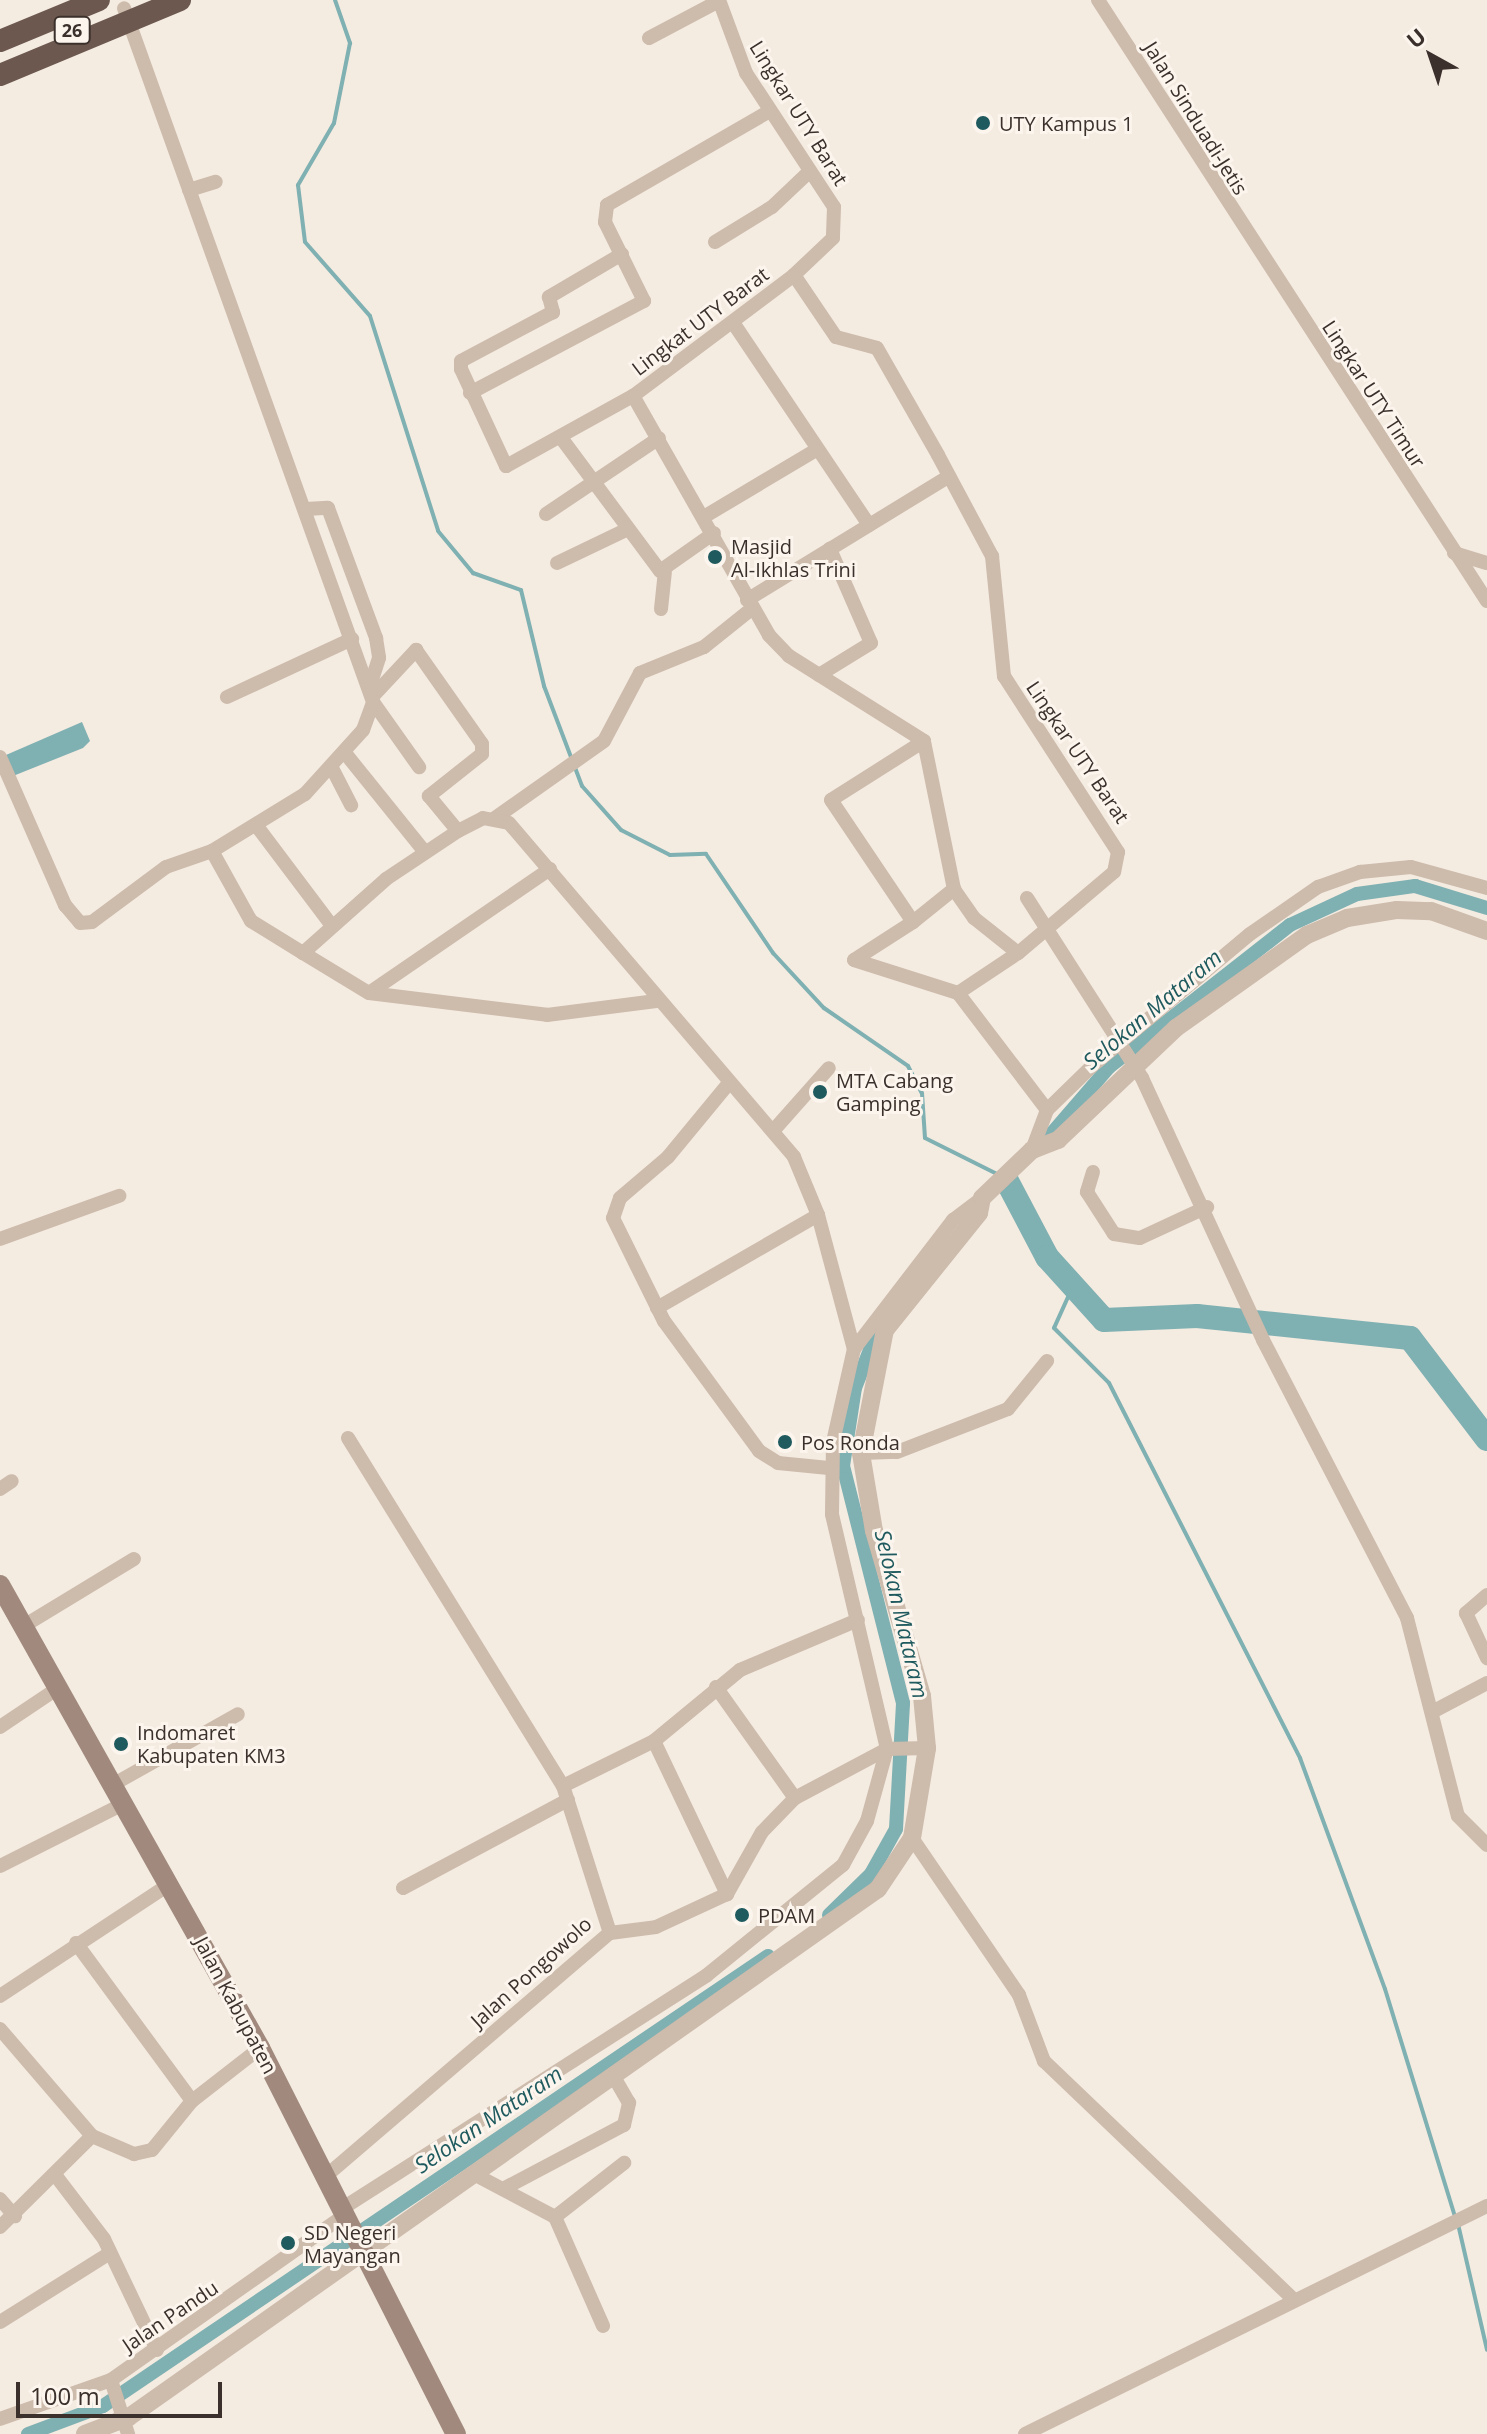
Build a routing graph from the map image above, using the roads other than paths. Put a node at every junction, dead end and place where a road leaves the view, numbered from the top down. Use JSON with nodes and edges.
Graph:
{"nodes":[{"id":1,"x":66,"y":0,"type":"edge"},
{"id":2,"x":99,"y":0,"type":"edge"},
{"id":3,"x":180,"y":0,"type":"edge"},
{"id":4,"x":1098,"y":0,"type":"edge"},
{"id":5,"x":719,"y":1,"type":"edge"},
{"id":6,"x":133,"y":10,"type":"edge"},
{"id":7,"x":0,"y":27,"type":"edge"},
{"id":8,"x":649,"y":38,"type":"dead end"},
{"id":9,"x":0,"y":41,"type":"edge"},
{"id":10,"x":0,"y":61,"type":"edge"},
{"id":11,"x":0,"y":75,"type":"edge"},
{"id":12,"x":770,"y":111,"type":"junction"},
{"id":13,"x":809,"y":172,"type":"junction"},
{"id":14,"x":216,"y":182,"type":"dead end"},
{"id":15,"x":189,"y":190,"type":"junction"},
{"id":16,"x":715,"y":242,"type":"dead end"},
{"id":17,"x":622,"y":254,"type":"junction"},
{"id":18,"x":1261,"y":257,"type":"joint"},
{"id":19,"x":794,"y":275,"type":"junction"},
{"id":20,"x":734,"y":324,"type":"junction"},
{"id":21,"x":470,"y":393,"type":"junction"},
{"id":22,"x":633,"y":396,"type":"junction"},
{"id":23,"x":659,"y":438,"type":"junction"},
{"id":24,"x":562,"y":439,"type":"junction"},
{"id":25,"x":816,"y":450,"type":"junction"},
{"id":26,"x":949,"y":476,"type":"junction"},
{"id":27,"x":591,"y":482,"type":"junction"},
{"id":28,"x":306,"y":509,"type":"junction"},
{"id":29,"x":546,"y":514,"type":"dead end"},
{"id":30,"x":707,"y":515,"type":"junction"},
{"id":31,"x":869,"y":525,"type":"junction"},
{"id":32,"x":628,"y":529,"type":"junction"},
{"id":33,"x":714,"y":533,"type":"junction"},
{"id":34,"x":830,"y":549,"type":"junction"},
{"id":35,"x":1454,"y":553,"type":"junction"},
{"id":36,"x":345,"y":560,"type":"junction"},
{"id":37,"x":557,"y":563,"type":"dead end"},
{"id":38,"x":1487,"y":563,"type":"edge"},
{"id":39,"x":326,"y":565,"type":"junction"},
{"id":40,"x":665,"y":572,"type":"junction"},
{"id":41,"x":1487,"y":601,"type":"edge"},
{"id":42,"x":748,"y":606,"type":"junction"},
{"id":43,"x":661,"y":609,"type":"dead end"},
{"id":44,"x":352,"y":639,"type":"junction"},
{"id":45,"x":819,"y":675,"type":"junction"},
{"id":46,"x":373,"y":694,"type":"junction"},
{"id":47,"x":227,"y":697,"type":"dead end"},
{"id":48,"x":924,"y":741,"type":"junction"},
{"id":49,"x":345,"y":753,"type":"junction"},
{"id":50,"x":0,"y":757,"type":"edge"},
{"id":51,"x":419,"y":767,"type":"dead end"},
{"id":52,"x":332,"y":768,"type":"junction"},
{"id":53,"x":351,"y":805,"type":"dead end"},
{"id":54,"x":495,"y":818,"type":"junction"},
{"id":55,"x":256,"y":825,"type":"junction"},
{"id":56,"x":458,"y":831,"type":"junction"},
{"id":57,"x":212,"y":851,"type":"junction"},
{"id":58,"x":425,"y":852,"type":"junction"},
{"id":59,"x":550,"y":869,"type":"junction"},
{"id":60,"x":1487,"y":888,"type":"edge"},
{"id":61,"x":954,"y":889,"type":"junction"},
{"id":62,"x":1027,"y":898,"type":"dead end"},
{"id":63,"x":913,"y":922,"type":"junction"},
{"id":64,"x":332,"y":926,"type":"junction"},
{"id":65,"x":1487,"y":931,"type":"edge"},
{"id":66,"x":1046,"y":934,"type":"junction"},
{"id":67,"x":303,"y":953,"type":"junction"},
{"id":68,"x":1018,"y":953,"type":"junction"},
{"id":69,"x":369,"y":993,"type":"junction"},
{"id":70,"x":958,"y":993,"type":"junction"},
{"id":71,"x":656,"y":1001,"type":"junction"},
{"id":72,"x":1121,"y":1043,"type":"junction"},
{"id":73,"x":1133,"y":1065,"type":"junction"},
{"id":74,"x":829,"y":1068,"type":"dead end"},
{"id":75,"x":729,"y":1083,"type":"junction"},
{"id":76,"x":1047,"y":1110,"type":"junction"},
{"id":77,"x":773,"y":1131,"type":"junction"},
{"id":78,"x":1029,"y":1153,"type":"junction"},
{"id":79,"x":1093,"y":1172,"type":"dead end"},
{"id":80,"x":119,"y":1196,"type":"dead end"},
{"id":81,"x":982,"y":1201,"type":"junction"},
{"id":82,"x":1207,"y":1207,"type":"junction"},
{"id":83,"x":818,"y":1215,"type":"junction"},
{"id":84,"x":0,"y":1239,"type":"edge"},
{"id":85,"x":657,"y":1308,"type":"junction"},
{"id":86,"x":854,"y":1349,"type":"junction"},
{"id":87,"x":1047,"y":1361,"type":"dead end"},
{"id":88,"x":348,"y":1438,"type":"dead end"},
{"id":89,"x":849,"y":1445,"type":"junction"},
{"id":90,"x":829,"y":1468,"type":"junction"},
{"id":91,"x":134,"y":1559,"type":"dead end"},
{"id":92,"x":0,"y":1585,"type":"edge"},
{"id":93,"x":1487,"y":1595,"type":"edge"},
{"id":94,"x":858,"y":1620,"type":"junction"},
{"id":95,"x":22,"y":1627,"type":"junction"},
{"id":96,"x":1487,"y":1658,"type":"edge"},
{"id":97,"x":1487,"y":1683,"type":"edge"},
{"id":98,"x":716,"y":1687,"type":"junction"},
{"id":99,"x":58,"y":1688,"type":"junction"},
{"id":100,"x":1434,"y":1711,"type":"junction"},
{"id":101,"x":238,"y":1714,"type":"dead end"},
{"id":102,"x":0,"y":1727,"type":"edge"},
{"id":103,"x":654,"y":1741,"type":"junction"},
{"id":104,"x":893,"y":1749,"type":"junction"},
{"id":105,"x":922,"y":1749,"type":"junction"},
{"id":106,"x":114,"y":1784,"type":"junction"},
{"id":107,"x":566,"y":1793,"type":"junction"},
{"id":108,"x":795,"y":1798,"type":"junction"},
{"id":109,"x":125,"y":1803,"type":"junction"},
{"id":110,"x":912,"y":1838,"type":"junction"},
{"id":111,"x":1487,"y":1845,"type":"edge"},
{"id":112,"x":0,"y":1866,"type":"edge"},
{"id":113,"x":170,"y":1884,"type":"junction"},
{"id":114,"x":403,"y":1888,"type":"dead end"},
{"id":115,"x":727,"y":1894,"type":"junction"},
{"id":116,"x":610,"y":1933,"type":"junction"},
{"id":117,"x":76,"y":1943,"type":"junction"},
{"id":118,"x":0,"y":1996,"type":"edge"},
{"id":119,"x":0,"y":2029,"type":"edge"},
{"id":120,"x":260,"y":2048,"type":"junction"},
{"id":121,"x":614,"y":2077,"type":"junction"},
{"id":122,"x":192,"y":2101,"type":"junction"},
{"id":123,"x":92,"y":2136,"type":"junction"},
{"id":124,"x":624,"y":2163,"type":"dead end"},
{"id":125,"x":472,"y":2173,"type":"junction"},
{"id":126,"x":56,"y":2176,"type":"junction"},
{"id":127,"x":326,"y":2176,"type":"junction"},
{"id":128,"x":503,"y":2189,"type":"junction"},
{"id":129,"x":0,"y":2199,"type":"edge"},
{"id":130,"x":1484,"y":2207,"type":"edge"},
{"id":131,"x":345,"y":2212,"type":"junction"},
{"id":132,"x":15,"y":2216,"type":"junction"},
{"id":133,"x":555,"y":2217,"type":"junction"},
{"id":134,"x":0,"y":2227,"type":"edge"},
{"id":135,"x":363,"y":2246,"type":"junction"},
{"id":136,"x":110,"y":2253,"type":"junction"},
{"id":137,"x":1294,"y":2300,"type":"junction"},
{"id":138,"x":0,"y":2322,"type":"edge"},
{"id":139,"x":603,"y":2326,"type":"dead end"},
{"id":140,"x":157,"y":2350,"type":"junction"},
{"id":141,"x":112,"y":2383,"type":"junction"},
{"id":142,"x":0,"y":2419,"type":"edge"},
{"id":143,"x":127,"y":2420,"type":"edge"},
{"id":144,"x":85,"y":2434,"type":"edge"},
{"id":145,"x":456,"y":2434,"type":"edge"},
{"id":146,"x":1025,"y":2434,"type":"edge"}],
"edges":[{"from":1,"to":7,"type":"highway"},
{"from":2,"to":9,"type":"highway","number":"26"},
{"from":3,"to":6,"type":"highway"},
{"from":4,"to":18,"type":"street","name":"Jalan Sinduadi-Jetis"},
{"from":5,"to":8,"type":"street"},
{"from":5,"to":12,"type":"street","name":"Lingkar UTY Barat"},
{"from":6,"to":10,"type":"highway","number":"26"},
{"from":6,"to":11,"type":"highway"},
{"from":6,"to":15,"type":"street"},
{"from":12,"to":13,"type":"street","name":"Lingkar UTY Barat"},
{"from":12,"to":17,"type":"street"},
{"from":13,"to":16,"type":"street"},
{"from":13,"to":19,"type":"street","name":"Lingkar UTY Barat"},
{"from":14,"to":15,"type":"street"},
{"from":15,"to":28,"type":"street"},
{"from":17,"to":21,"type":"street"},
{"from":17,"to":21,"type":"street"},
{"from":18,"to":35,"type":"street","name":"Lingkar UTY Timur"},
{"from":19,"to":20,"type":"street","name":"Lingkat UTY Barat"},
{"from":19,"to":26,"type":"street","name":"Lingkar UTY Barat"},
{"from":20,"to":22,"type":"street","name":"Lingkat UTY Barat"},
{"from":20,"to":25,"type":"street"},
{"from":21,"to":24,"type":"street"},
{"from":22,"to":23,"type":"street","name":"Lingkat UTY Barat"},
{"from":22,"to":24,"type":"street"},
{"from":23,"to":27,"type":"street"},
{"from":23,"to":30,"type":"street","name":"Lingkat UTY Barat"},
{"from":24,"to":27,"type":"street"},
{"from":25,"to":30,"type":"street"},
{"from":25,"to":31,"type":"street"},
{"from":26,"to":31,"type":"street"},
{"from":26,"to":66,"type":"street","name":"Lingkar UTY Barat"},
{"from":27,"to":29,"type":"street"},
{"from":27,"to":32,"type":"street"},
{"from":28,"to":36,"type":"street"},
{"from":28,"to":39,"type":"street"},
{"from":30,"to":33,"type":"street","name":"Lingkat UTY Barat"},
{"from":31,"to":34,"type":"street"},
{"from":32,"to":37,"type":"street"},
{"from":32,"to":40,"type":"street"},
{"from":33,"to":40,"type":"street"},
{"from":33,"to":42,"type":"street","name":"Lingkat UTY Barat"},
{"from":34,"to":42,"type":"street"},
{"from":34,"to":45,"type":"street"},
{"from":35,"to":38,"type":"street"},
{"from":35,"to":41,"type":"street","name":"Lingkar UTY Timur"},
{"from":36,"to":39,"type":"street"},
{"from":36,"to":46,"type":"street"},
{"from":39,"to":44,"type":"street"},
{"from":40,"to":43,"type":"street"},
{"from":42,"to":45,"type":"street"},
{"from":42,"to":54,"type":"street"},
{"from":44,"to":46,"type":"street"},
{"from":44,"to":47,"type":"street"},
{"from":45,"to":48,"type":"street"},
{"from":46,"to":49,"type":"street"},
{"from":46,"to":51,"type":"street"},
{"from":46,"to":56,"type":"street"},
{"from":48,"to":61,"type":"street"},
{"from":48,"to":63,"type":"street"},
{"from":49,"to":52,"type":"street"},
{"from":49,"to":58,"type":"street"},
{"from":50,"to":57,"type":"street"},
{"from":52,"to":53,"type":"street"},
{"from":52,"to":55,"type":"street"},
{"from":54,"to":56,"type":"street"},
{"from":54,"to":59,"type":"street"},
{"from":55,"to":57,"type":"street"},
{"from":55,"to":64,"type":"street"},
{"from":56,"to":58,"type":"street"},
{"from":57,"to":67,"type":"street"},
{"from":58,"to":64,"type":"street"},
{"from":59,"to":69,"type":"street"},
{"from":59,"to":71,"type":"street"},
{"from":60,"to":72,"type":"street"},
{"from":61,"to":63,"type":"street"},
{"from":61,"to":68,"type":"street"},
{"from":62,"to":66,"type":"street"},
{"from":63,"to":70,"type":"street"},
{"from":64,"to":67,"type":"street"},
{"from":65,"to":73,"type":"street"},
{"from":66,"to":68,"type":"street","name":"Lingkar UTY Barat"},
{"from":66,"to":72,"type":"street"},
{"from":67,"to":69,"type":"street"},
{"from":68,"to":70,"type":"street","name":"Lingkar UTY Barat"},
{"from":69,"to":71,"type":"street"},
{"from":70,"to":76,"type":"street"},
{"from":71,"to":75,"type":"street"},
{"from":72,"to":73,"type":"street"},
{"from":72,"to":76,"type":"street"},
{"from":73,"to":78,"type":"street"},
{"from":73,"to":82,"type":"street"},
{"from":74,"to":77,"type":"street"},
{"from":75,"to":77,"type":"street"},
{"from":75,"to":85,"type":"street"},
{"from":76,"to":78,"type":"street"},
{"from":77,"to":83,"type":"street"},
{"from":78,"to":81,"type":"street"},
{"from":79,"to":82,"type":"street"},
{"from":80,"to":84,"type":"street"},
{"from":81,"to":86,"type":"street"},
{"from":81,"to":89,"type":"street"},
{"from":82,"to":100,"type":"street"},
{"from":83,"to":85,"type":"street"},
{"from":83,"to":86,"type":"street"},
{"from":85,"to":90,"type":"street"},
{"from":86,"to":89,"type":"street"},
{"from":87,"to":89,"type":"street"},
{"from":88,"to":107,"type":"street","name":"Jalan Pongowolo"},
{"from":89,"to":90,"type":"street"},
{"from":89,"to":105,"type":"street"},
{"from":90,"to":94,"type":"street"},
{"from":91,"to":95,"type":"street"},
{"from":92,"to":95,"type":"main road","name":"Jalan Kabupaten"},
{"from":93,"to":96,"type":"street"},
{"from":94,"to":98,"type":"street"},
{"from":94,"to":104,"type":"street"},
{"from":95,"to":99,"type":"main road","name":"Jalan Kabupaten"},
{"from":97,"to":100,"type":"street"},
{"from":98,"to":103,"type":"street"},
{"from":98,"to":108,"type":"street"},
{"from":99,"to":102,"type":"street"},
{"from":99,"to":106,"type":"main road","name":"Jalan Kabupaten"},
{"from":100,"to":111,"type":"street"},
{"from":101,"to":106,"type":"street"},
{"from":103,"to":107,"type":"street"},
{"from":103,"to":115,"type":"street"},
{"from":104,"to":105,"type":"street"},
{"from":104,"to":108,"type":"street"},
{"from":104,"to":131,"type":"street","name":"Jalan Pandu"},
{"from":105,"to":110,"type":"street"},
{"from":106,"to":109,"type":"main road","name":"Jalan Kabupaten"},
{"from":107,"to":114,"type":"street"},
{"from":107,"to":116,"type":"street","name":"Jalan Pongowolo"},
{"from":108,"to":115,"type":"street"},
{"from":109,"to":112,"type":"street"},
{"from":109,"to":113,"type":"main road","name":"Jalan Kabupaten"},
{"from":110,"to":121,"type":"street"},
{"from":110,"to":137,"type":"street"},
{"from":113,"to":117,"type":"street"},
{"from":113,"to":120,"type":"main road","name":"Jalan Kabupaten"},
{"from":115,"to":116,"type":"street"},
{"from":116,"to":127,"type":"street","name":"Jalan Pongowolo"},
{"from":117,"to":118,"type":"street"},
{"from":117,"to":122,"type":"street"},
{"from":119,"to":123,"type":"street"},
{"from":120,"to":122,"type":"street"},
{"from":120,"to":127,"type":"main road","name":"Jalan Kabupaten"},
{"from":121,"to":125,"type":"street"},
{"from":121,"to":128,"type":"street"},
{"from":122,"to":123,"type":"street"},
{"from":123,"to":126,"type":"street"},
{"from":124,"to":133,"type":"street"},
{"from":125,"to":128,"type":"street"},
{"from":125,"to":135,"type":"street"},
{"from":126,"to":132,"type":"street"},
{"from":126,"to":136,"type":"street"},
{"from":127,"to":131,"type":"main road","name":"Jalan Kabupaten"},
{"from":128,"to":133,"type":"street"},
{"from":129,"to":132,"type":"street"},
{"from":130,"to":137,"type":"street"},
{"from":131,"to":135,"type":"main road","name":"Jalan Kabupaten"},
{"from":131,"to":140,"type":"street","name":"Jalan Pandu"},
{"from":132,"to":134,"type":"street"},
{"from":133,"to":139,"type":"street"},
{"from":135,"to":143,"type":"street"},
{"from":135,"to":145,"type":"main road","name":"Jalan Kabupaten"},
{"from":136,"to":138,"type":"street"},
{"from":136,"to":140,"type":"street"},
{"from":137,"to":146,"type":"street"},
{"from":140,"to":141,"type":"street","name":"Jalan Pandu"},
{"from":141,"to":142,"type":"street","name":"Jalan Pandu"},
{"from":141,"to":143,"type":"street"},
{"from":143,"to":144,"type":"street"}]}
